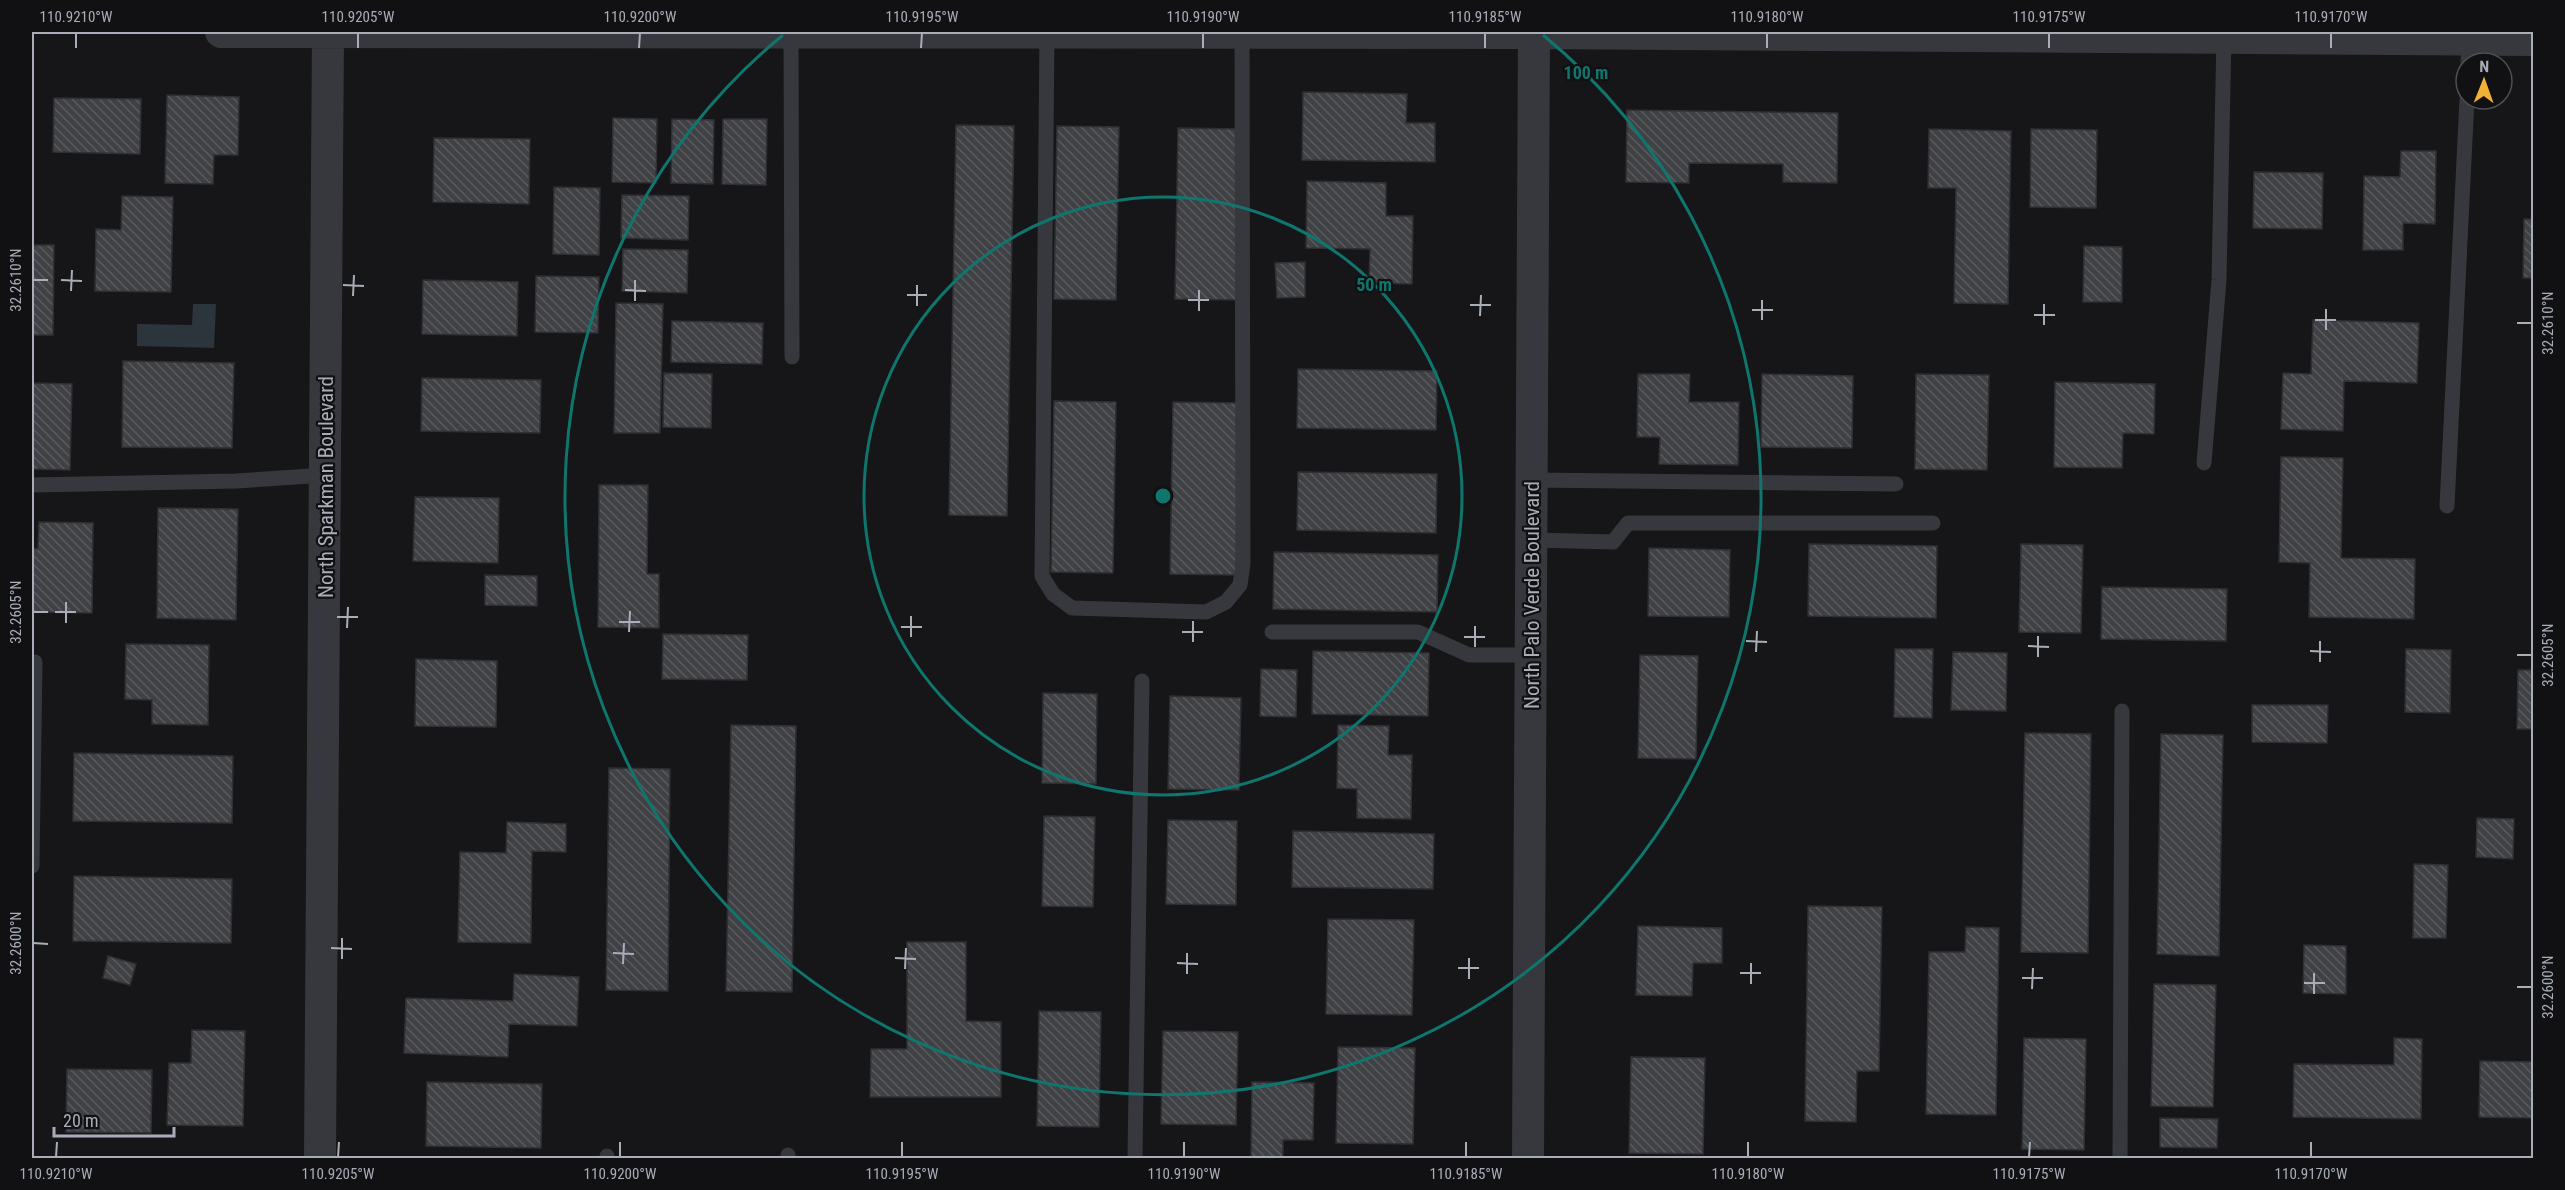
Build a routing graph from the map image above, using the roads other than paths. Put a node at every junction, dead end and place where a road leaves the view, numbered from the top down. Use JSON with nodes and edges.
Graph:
{"nodes":[{"id":1,"x":221,"y":32,"type":"edge"},
{"id":2,"x":328,"y":32,"type":"edge"},
{"id":3,"x":832,"y":32,"type":"edge"},
{"id":4,"x":1047,"y":32,"type":"edge"},
{"id":5,"x":1242,"y":32,"type":"edge"},
{"id":6,"x":1534,"y":32,"type":"edge"},
{"id":7,"x":791,"y":33,"type":"edge"},
{"id":8,"x":2224,"y":35,"type":"edge"},
{"id":9,"x":2344,"y":36,"type":"edge"},
{"id":10,"x":2534,"y":40,"type":"edge"},
{"id":11,"x":2460,"y":51,"type":"edge"},
{"id":12,"x":2474,"y":51,"type":"edge"},
{"id":13,"x":2466,"y":111,"type":"edge"},
{"id":14,"x":792,"y":357,"type":"dead end"},
{"id":15,"x":2204,"y":463,"type":"dead end"},
{"id":16,"x":326,"y":475,"type":"junction"},
{"id":17,"x":1532,"y":480,"type":"junction"},
{"id":18,"x":1896,"y":483,"type":"dead end"},
{"id":19,"x":32,"y":485,"type":"edge"},
{"id":20,"x":2447,"y":506,"type":"dead end"},
{"id":21,"x":1933,"y":523,"type":"dead end"},
{"id":22,"x":1532,"y":540,"type":"junction"},
{"id":23,"x":1272,"y":632,"type":"dead end"},
{"id":24,"x":1532,"y":655,"type":"junction"},
{"id":25,"x":32,"y":662,"type":"edge"},
{"id":26,"x":1142,"y":681,"type":"dead end"},
{"id":27,"x":2122,"y":711,"type":"dead end"},
{"id":28,"x":32,"y":866,"type":"edge"},
{"id":29,"x":320,"y":1158,"type":"edge"},
{"id":30,"x":1135,"y":1158,"type":"edge"},
{"id":31,"x":1528,"y":1158,"type":"edge"},
{"id":32,"x":2120,"y":1158,"type":"edge"}],
"edges":[{"from":1,"to":2,"type":"street"},
{"from":2,"to":7,"type":"street"},
{"from":2,"to":16,"type":"street","name":"North Sparkman Boulevard"},
{"from":3,"to":4,"type":"street"},
{"from":3,"to":7,"type":"street"},
{"from":4,"to":5,"type":"street"},
{"from":4,"to":5,"type":"lane"},
{"from":5,"to":6,"type":"street"},
{"from":6,"to":8,"type":"street"},
{"from":6,"to":17,"type":"street","name":"North Palo Verde Boulevard"},
{"from":7,"to":14,"type":"lane"},
{"from":8,"to":9,"type":"street"},
{"from":8,"to":15,"type":"lane"},
{"from":9,"to":11,"type":"street"},
{"from":10,"to":12,"type":"street"},
{"from":13,"to":20,"type":"lane"},
{"from":16,"to":19,"type":"lane"},
{"from":16,"to":29,"type":"street","name":"North Sparkman Boulevard"},
{"from":17,"to":18,"type":"lane"},
{"from":17,"to":22,"type":"street","name":"North Palo Verde Boulevard"},
{"from":21,"to":22,"type":"lane"},
{"from":22,"to":24,"type":"street","name":"North Palo Verde Boulevard"},
{"from":23,"to":24,"type":"lane"},
{"from":24,"to":31,"type":"street","name":"North Palo Verde Boulevard"},
{"from":25,"to":28,"type":"lane"},
{"from":26,"to":30,"type":"lane"},
{"from":27,"to":32,"type":"lane"}]}
